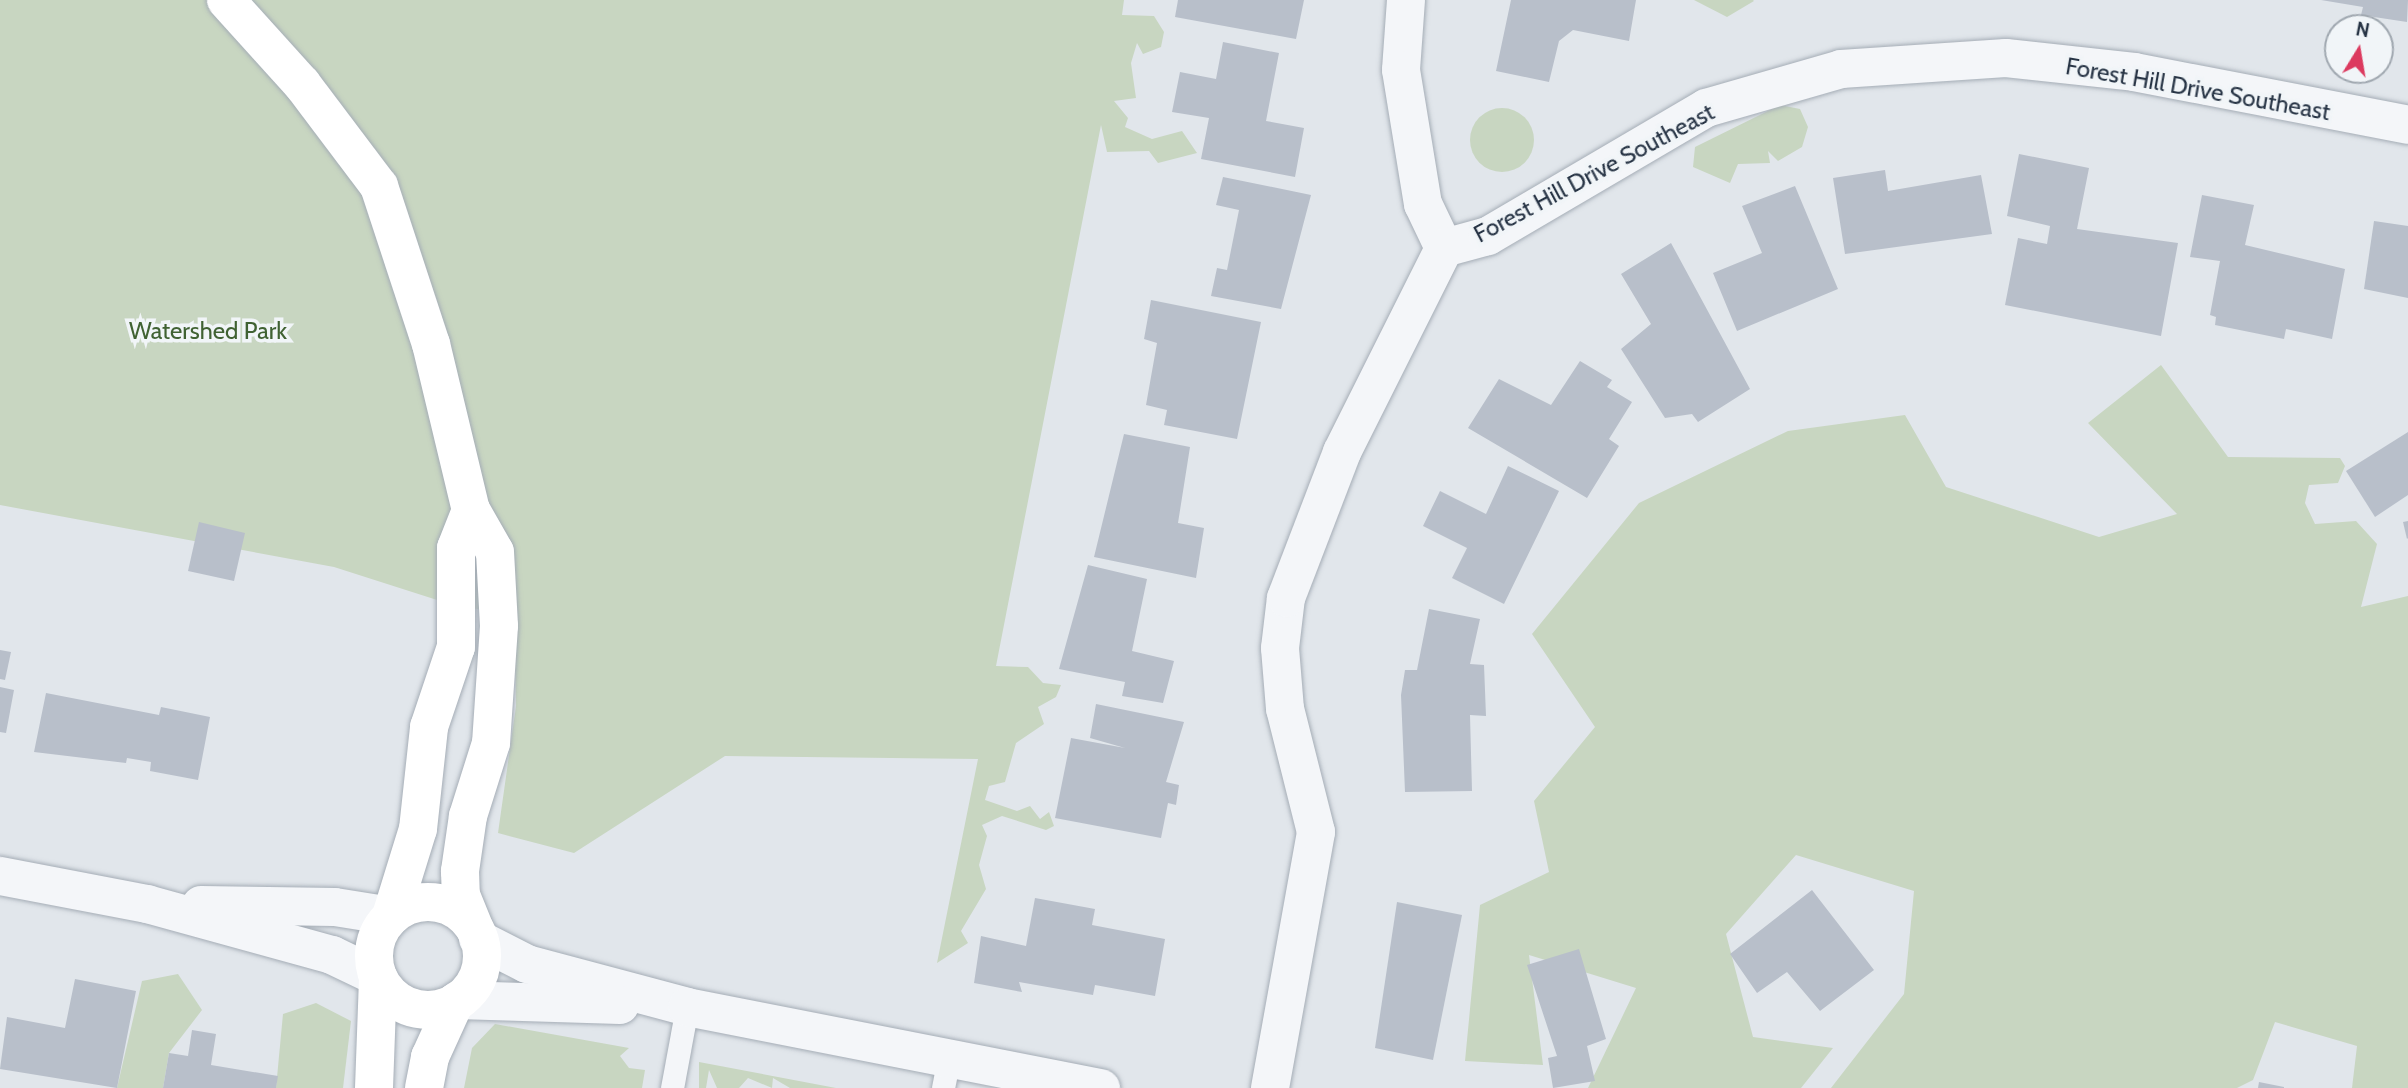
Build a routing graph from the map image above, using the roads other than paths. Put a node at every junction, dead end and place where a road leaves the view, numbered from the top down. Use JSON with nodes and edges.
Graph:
{"nodes":[{"id":1,"x":226,"y":0,"type":"edge"},
{"id":2,"x":1406,"y":0,"type":"edge"},
{"id":3,"x":2408,"y":125,"type":"edge"},
{"id":4,"x":1444,"y":248,"type":"junction"},
{"id":5,"x":471,"y":510,"type":"junction"},
{"id":6,"x":0,"y":876,"type":"edge"},
{"id":7,"x":147,"y":904,"type":"junction"},
{"id":8,"x":391,"y":915,"type":"junction"},
{"id":9,"x":476,"y":933,"type":"junction"},
{"id":10,"x":378,"y":977,"type":"junction"},
{"id":11,"x":456,"y":1001,"type":"junction"},
{"id":12,"x":687,"y":1007,"type":"junction"},
{"id":13,"x":945,"y":1075,"type":"edge"},
{"id":14,"x":374,"y":1088,"type":"edge"},
{"id":15,"x":424,"y":1088,"type":"edge"},
{"id":16,"x":672,"y":1088,"type":"edge"},
{"id":17,"x":1101,"y":1088,"type":"edge"},
{"id":18,"x":1270,"y":1088,"type":"edge"}],
"edges":[{"from":1,"to":5,"type":"main road"},
{"from":2,"to":4,"type":"street"},
{"from":3,"to":4,"type":"street","name":"Forest Hill Drive Southeast"},
{"from":4,"to":18,"type":"street","name":"Forest Hill Drive Southeast"},
{"from":5,"to":8,"type":"main road"},
{"from":5,"to":9,"type":"main road"},
{"from":6,"to":7,"type":"street"},
{"from":7,"to":8,"type":"street"},
{"from":7,"to":10,"type":"street"},
{"from":8,"to":9,"type":"main road"},
{"from":8,"to":10,"type":"main road"},
{"from":9,"to":11,"type":"main road"},
{"from":9,"to":12,"type":"street"},
{"from":10,"to":11,"type":"main road"},
{"from":10,"to":14,"type":"main road"},
{"from":11,"to":12,"type":"street"},
{"from":11,"to":15,"type":"main road"},
{"from":12,"to":13,"type":"street"},
{"from":12,"to":16,"type":"lane"},
{"from":13,"to":17,"type":"street"}]}
